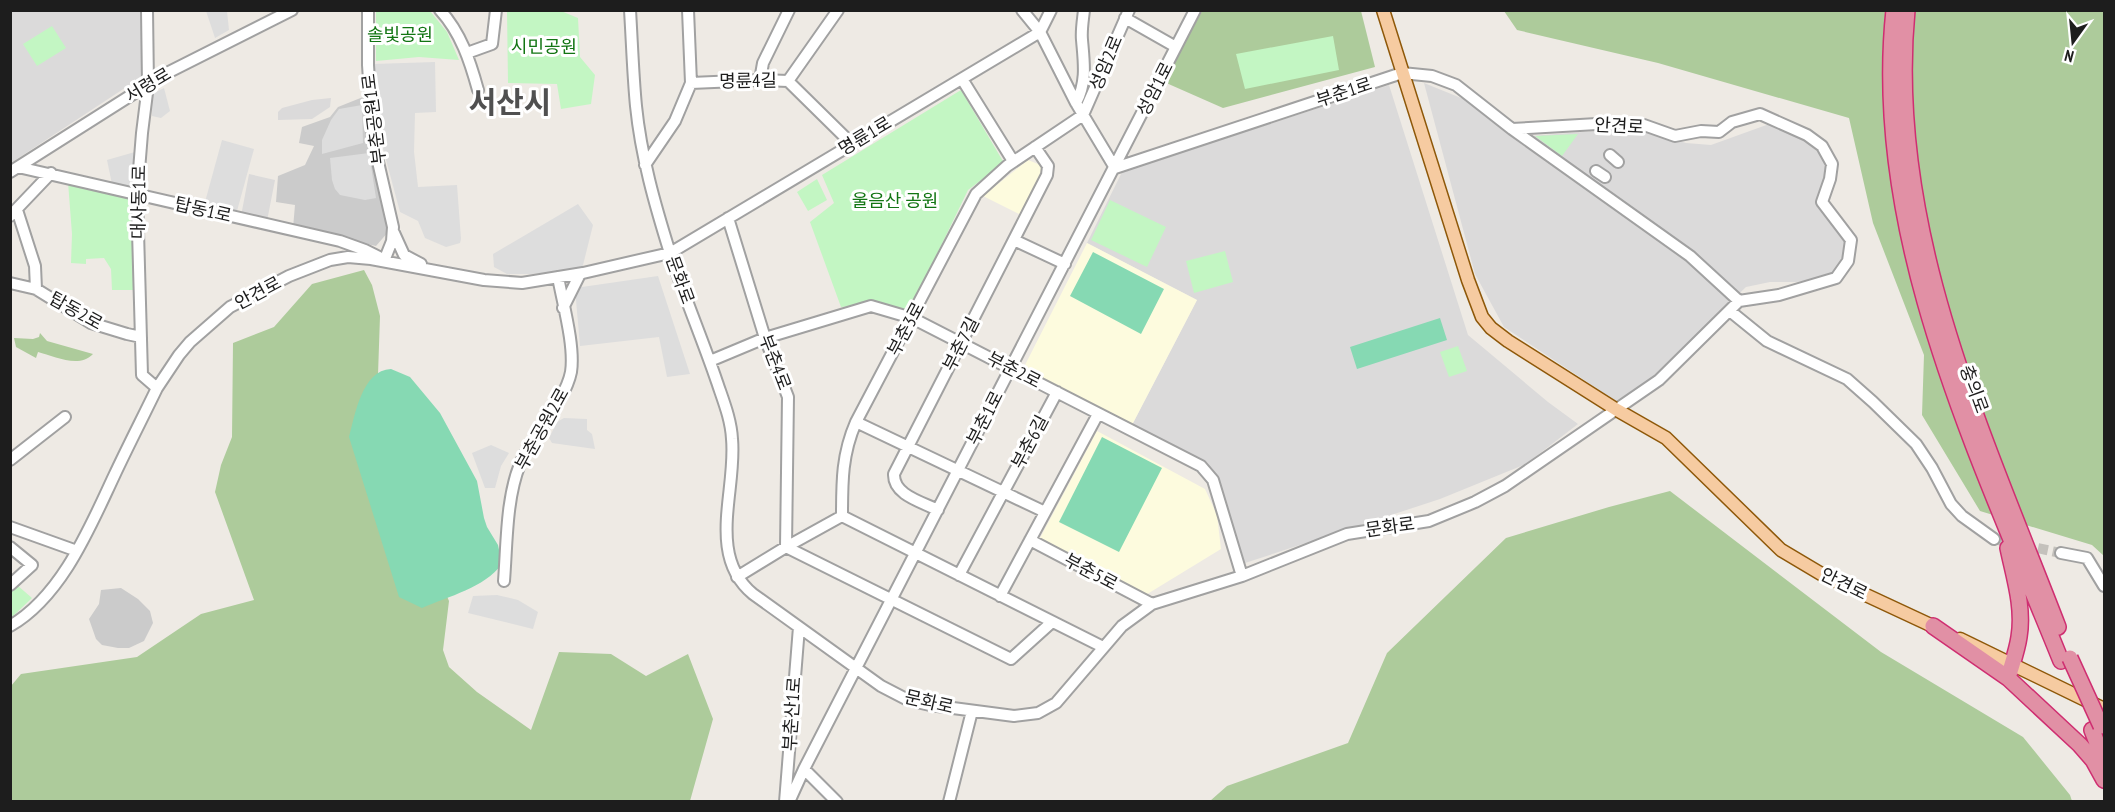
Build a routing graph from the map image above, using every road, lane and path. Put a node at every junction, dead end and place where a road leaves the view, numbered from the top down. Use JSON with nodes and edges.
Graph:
{"nodes":[{"id":1,"x":147,"y":10,"type":"edge"},
{"id":2,"x":292,"y":10,"type":"edge"},
{"id":3,"x":368,"y":10,"type":"edge"},
{"id":4,"x":440,"y":10,"type":"edge"},
{"id":5,"x":490,"y":10,"type":"edge"},
{"id":6,"x":496,"y":10,"type":"edge"},
{"id":7,"x":630,"y":10,"type":"edge"},
{"id":8,"x":688,"y":10,"type":"edge"},
{"id":9,"x":789,"y":10,"type":"edge"},
{"id":10,"x":838,"y":10,"type":"edge"},
{"id":11,"x":1022,"y":10,"type":"edge"},
{"id":12,"x":1051,"y":10,"type":"edge"},
{"id":13,"x":1084,"y":10,"type":"edge"},
{"id":14,"x":1195,"y":10,"type":"edge"},
{"id":15,"x":1383,"y":10,"type":"edge"},
{"id":16,"x":1894,"y":10,"type":"edge"},
{"id":17,"x":1907,"y":10,"type":"edge"},
{"id":18,"x":1127,"y":14,"type":"edge"},
{"id":19,"x":1040,"y":32,"type":"junction"},
{"id":20,"x":494,"y":34,"type":"junction"},
{"id":21,"x":1176,"y":47,"type":"junction"},
{"id":22,"x":467,"y":53,"type":"junction"},
{"id":23,"x":1402,"y":73,"type":"junction"},
{"id":24,"x":962,"y":79,"type":"junction"},
{"id":25,"x":760,"y":80,"type":"junction"},
{"id":26,"x":788,"y":81,"type":"junction"},
{"id":27,"x":691,"y":83,"type":"junction"},
{"id":28,"x":148,"y":85,"type":"junction"},
{"id":29,"x":478,"y":90,"type":"dead end"},
{"id":30,"x":1076,"y":103,"type":"junction"},
{"id":31,"x":1083,"y":115,"type":"junction"},
{"id":32,"x":1512,"y":129,"type":"junction"},
{"id":33,"x":852,"y":144,"type":"junction"},
{"id":34,"x":1035,"y":147,"type":"junction"},
{"id":35,"x":1013,"y":161,"type":"junction"},
{"id":36,"x":645,"y":165,"type":"junction"},
{"id":37,"x":1115,"y":168,"type":"junction"},
{"id":38,"x":14,"y":169,"type":"edge"},
{"id":39,"x":51,"y":173,"type":"junction"},
{"id":40,"x":137,"y":195,"type":"junction"},
{"id":41,"x":14,"y":213,"type":"edge"},
{"id":42,"x":728,"y":218,"type":"junction"},
{"id":43,"x":393,"y":232,"type":"junction"},
{"id":44,"x":1014,"y":240,"type":"junction"},
{"id":45,"x":670,"y":253,"type":"junction"},
{"id":46,"x":384,"y":261,"type":"junction"},
{"id":47,"x":1065,"y":264,"type":"junction"},
{"id":48,"x":427,"y":270,"type":"junction"},
{"id":49,"x":580,"y":274,"type":"junction"},
{"id":50,"x":558,"y":277,"type":"junction"},
{"id":51,"x":10,"y":283,"type":"edge"},
{"id":52,"x":36,"y":289,"type":"junction"},
{"id":53,"x":1739,"y":301,"type":"junction"},
{"id":54,"x":563,"y":308,"type":"junction"},
{"id":55,"x":1730,"y":311,"type":"junction"},
{"id":56,"x":912,"y":318,"type":"junction"},
{"id":57,"x":141,"y":337,"type":"junction"},
{"id":58,"x":765,"y":338,"type":"junction"},
{"id":59,"x":961,"y":343,"type":"junction"},
{"id":60,"x":710,"y":361,"type":"junction"},
{"id":61,"x":1011,"y":369,"type":"junction"},
{"id":62,"x":157,"y":388,"type":"junction"},
{"id":63,"x":1057,"y":392,"type":"junction"},
{"id":64,"x":1617,"y":410,"type":"junction"},
{"id":65,"x":1098,"y":414,"type":"junction"},
{"id":66,"x":65,"y":417,"type":"dead end"},
{"id":67,"x":856,"y":422,"type":"junction"},
{"id":68,"x":908,"y":447,"type":"junction"},
{"id":69,"x":10,"y":460,"type":"edge"},
{"id":70,"x":958,"y":471,"type":"junction"},
{"id":71,"x":1004,"y":492,"type":"junction"},
{"id":72,"x":938,"y":510,"type":"junction"},
{"id":73,"x":1045,"y":512,"type":"junction"},
{"id":74,"x":2001,"y":512,"type":"junction"},
{"id":75,"x":842,"y":516,"type":"junction"},
{"id":76,"x":10,"y":527,"type":"edge"},
{"id":77,"x":1994,"y":539,"type":"tunnel mouth"},
{"id":78,"x":1030,"y":540,"type":"junction"},
{"id":79,"x":10,"y":547,"type":"edge"},
{"id":80,"x":786,"y":547,"type":"junction"},
{"id":81,"x":77,"y":551,"type":"junction"},
{"id":82,"x":915,"y":553,"type":"junction"},
{"id":83,"x":2061,"y":553,"type":"tunnel mouth"},
{"id":84,"x":959,"y":575,"type":"junction"},
{"id":85,"x":1242,"y":576,"type":"junction"},
{"id":86,"x":737,"y":577,"type":"junction"},
{"id":87,"x":504,"y":581,"type":"dead end"},
{"id":88,"x":10,"y":585,"type":"edge"},
{"id":89,"x":2104,"y":586,"type":"edge"},
{"id":90,"x":1000,"y":596,"type":"junction"},
{"id":91,"x":891,"y":599,"type":"junction"},
{"id":92,"x":1152,"y":604,"type":"junction"},
{"id":93,"x":1052,"y":622,"type":"junction"},
{"id":94,"x":10,"y":626,"type":"edge"},
{"id":95,"x":1933,"y":626,"type":"joint"},
{"id":96,"x":799,"y":627,"type":"junction"},
{"id":97,"x":1103,"y":647,"type":"junction"},
{"id":98,"x":2066,"y":659,"type":"junction"},
{"id":99,"x":856,"y":668,"type":"junction"},
{"id":100,"x":2010,"y":670,"type":"junction"},
{"id":101,"x":2104,"y":709,"type":"edge"},
{"id":102,"x":972,"y":711,"type":"junction"},
{"id":103,"x":2099,"y":730,"type":"edge"},
{"id":104,"x":2104,"y":761,"type":"edge"},
{"id":105,"x":804,"y":770,"type":"junction"},
{"id":106,"x":2104,"y":780,"type":"edge"},
{"id":107,"x":787,"y":801,"type":"edge"},
{"id":108,"x":837,"y":801,"type":"edge"},
{"id":109,"x":949,"y":801,"type":"edge"}],
"edges":[{"from":1,"to":28,"type":"street","name":"대사동1로"},
{"from":2,"to":28,"type":"street","name":"서령로"},
{"from":3,"to":43,"type":"street","name":"부춘공원1로"},
{"from":4,"to":22,"type":"street"},
{"from":5,"to":20,"type":"street"},
{"from":6,"to":20,"type":"street"},
{"from":7,"to":36,"type":"street","name":"문화로"},
{"from":8,"to":27,"type":"street"},
{"from":9,"to":25,"type":"street"},
{"from":10,"to":26,"type":"street"},
{"from":11,"to":19,"type":"street"},
{"from":12,"to":19,"type":"street"},
{"from":13,"to":30,"type":"street"},
{"from":14,"to":21,"type":"street","name":"성암1로"},
{"from":15,"to":23,"type":"main road","name":"안견로"},
{"from":16,"to":74,"type":"highway","name":"충의로"},
{"from":17,"to":98,"type":"highway","name":"충의로"},
{"from":18,"to":21,"type":"street"},
{"from":18,"to":31,"type":"street","name":"성암2로"},
{"from":19,"to":24,"type":"street","name":"명륜1로"},
{"from":19,"to":30,"type":"street"},
{"from":20,"to":22,"type":"street"},
{"from":21,"to":37,"type":"street","name":"성암1로"},
{"from":22,"to":29,"type":"street"},
{"from":23,"to":32,"type":"street"},
{"from":23,"to":37,"type":"street","name":"부춘1로"},
{"from":23,"to":64,"type":"main road","name":"안견로"},
{"from":24,"to":33,"type":"street","name":"명륜1로"},
{"from":24,"to":35,"type":"street"},
{"from":25,"to":26,"type":"street","name":"명륜4길"},
{"from":25,"to":27,"type":"street","name":"명륜4길"},
{"from":26,"to":33,"type":"street","name":"명륜4길"},
{"from":27,"to":36,"type":"street"},
{"from":28,"to":38,"type":"street","name":"서령로"},
{"from":28,"to":40,"type":"street","name":"대사동1로"},
{"from":30,"to":31,"type":"street"},
{"from":31,"to":34,"type":"street","name":"부춘3로"},
{"from":31,"to":37,"type":"street"},
{"from":32,"to":53,"type":"street"},
{"from":32,"to":53,"type":"street","name":"안견로"},
{"from":33,"to":42,"type":"street","name":"명륜1로"},
{"from":34,"to":35,"type":"street","name":"부춘3로"},
{"from":34,"to":44,"type":"street","name":"부춘7길"},
{"from":35,"to":56,"type":"street","name":"부춘3로"},
{"from":36,"to":45,"type":"street","name":"문화로"},
{"from":37,"to":47,"type":"street","name":"부춘1로"},
{"from":38,"to":39,"type":"street","name":"탑동1로"},
{"from":39,"to":40,"type":"street","name":"탑동1로"},
{"from":39,"to":41,"type":"street"},
{"from":40,"to":46,"type":"street","name":"탑동1로"},
{"from":40,"to":57,"type":"street","name":"대사동1로"},
{"from":41,"to":52,"type":"street"},
{"from":42,"to":45,"type":"street","name":"명륜1로"},
{"from":42,"to":58,"type":"street","name":"부춘4로"},
{"from":43,"to":46,"type":"street","name":"부춘공원1로"},
{"from":43,"to":48,"type":"street"},
{"from":44,"to":47,"type":"street"},
{"from":44,"to":59,"type":"street","name":"부춘7길"},
{"from":45,"to":49,"type":"street","name":"안견로"},
{"from":45,"to":60,"type":"street","name":"문화로"},
{"from":46,"to":48,"type":"street","name":"안견로"},
{"from":46,"to":62,"type":"street","name":"안견로"},
{"from":47,"to":61,"type":"street","name":"부춘1로"},
{"from":48,"to":50,"type":"street","name":"안견로"},
{"from":49,"to":50,"type":"street","name":"안견로"},
{"from":49,"to":54,"type":"street"},
{"from":50,"to":54,"type":"street","name":"부춘공원2로"},
{"from":51,"to":52,"type":"street","name":"탑동2로"},
{"from":52,"to":57,"type":"street","name":"탑동2로"},
{"from":53,"to":55,"type":"street"},
{"from":54,"to":87,"type":"street","name":"부춘공원2로"},
{"from":55,"to":64,"type":"street"},
{"from":55,"to":77,"type":"street"},
{"from":56,"to":58,"type":"street","name":"부춘2로"},
{"from":56,"to":59,"type":"street","name":"부춘2로"},
{"from":56,"to":67,"type":"street","name":"부춘3로"},
{"from":57,"to":62,"type":"street","name":"대사동1로"},
{"from":58,"to":60,"type":"street","name":"부춘2로"},
{"from":58,"to":80,"type":"street","name":"부춘4로"},
{"from":59,"to":61,"type":"street","name":"부춘2로"},
{"from":59,"to":68,"type":"street","name":"부춘7길"},
{"from":60,"to":86,"type":"street","name":"문화로"},
{"from":61,"to":63,"type":"street","name":"부춘2로"},
{"from":61,"to":70,"type":"street","name":"부춘1로"},
{"from":62,"to":81,"type":"street","name":"안견로"},
{"from":63,"to":65,"type":"street","name":"부춘2로"},
{"from":63,"to":71,"type":"street","name":"부춘6길"},
{"from":64,"to":85,"type":"street","name":"문화로"},
{"from":64,"to":95,"type":"main road","name":"안견로"},
{"from":65,"to":73,"type":"street"},
{"from":65,"to":85,"type":"street","name":"부춘2로"},
{"from":66,"to":69,"type":"street"},
{"from":67,"to":68,"type":"street"},
{"from":67,"to":75,"type":"street","name":"부춘3로"},
{"from":68,"to":70,"type":"street"},
{"from":68,"to":72,"type":"street","name":"부춘7길"},
{"from":70,"to":71,"type":"street"},
{"from":70,"to":72,"type":"street","name":"부춘1로"},
{"from":71,"to":73,"type":"street"},
{"from":71,"to":84,"type":"street","name":"부춘6길"},
{"from":72,"to":82,"type":"street","name":"부춘1로"},
{"from":73,"to":78,"type":"street"},
{"from":74,"to":98,"type":"highway","name":"충의로"},
{"from":74,"to":100,"type":"highway"},
{"from":75,"to":80,"type":"street"},
{"from":75,"to":82,"type":"street"},
{"from":76,"to":81,"type":"street"},
{"from":78,"to":90,"type":"street"},
{"from":78,"to":92,"type":"street","name":"부춘5로"},
{"from":79,"to":88,"type":"street"},
{"from":80,"to":86,"type":"street"},
{"from":80,"to":91,"type":"street"},
{"from":81,"to":94,"type":"street","name":"안견로"},
{"from":82,"to":84,"type":"street"},
{"from":82,"to":91,"type":"street","name":"부춘1로"},
{"from":83,"to":89,"type":"street"},
{"from":84,"to":90,"type":"street"},
{"from":85,"to":92,"type":"street","name":"문화로"},
{"from":86,"to":96,"type":"street","name":"문화로"},
{"from":90,"to":93,"type":"street"},
{"from":91,"to":93,"type":"street"},
{"from":91,"to":99,"type":"street","name":"부춘1로"},
{"from":92,"to":97,"type":"street","name":"문화로"},
{"from":93,"to":97,"type":"street"},
{"from":95,"to":100,"type":"highway"},
{"from":96,"to":99,"type":"street","name":"문화로"},
{"from":96,"to":107,"type":"street","name":"부춘산1로"},
{"from":97,"to":102,"type":"street","name":"문화로"},
{"from":98,"to":103,"type":"highway","name":"충의로"},
{"from":99,"to":102,"type":"street","name":"문화로"},
{"from":99,"to":105,"type":"street","name":"부춘산1로"},
{"from":100,"to":101,"type":"main road"},
{"from":100,"to":106,"type":"highway"},
{"from":102,"to":109,"type":"street"},
{"from":103,"to":104,"type":"highway","name":"충의로"},
{"from":105,"to":107,"type":"street","name":"부춘산1로"},
{"from":105,"to":108,"type":"street","name":"부춘산1로"}]}
